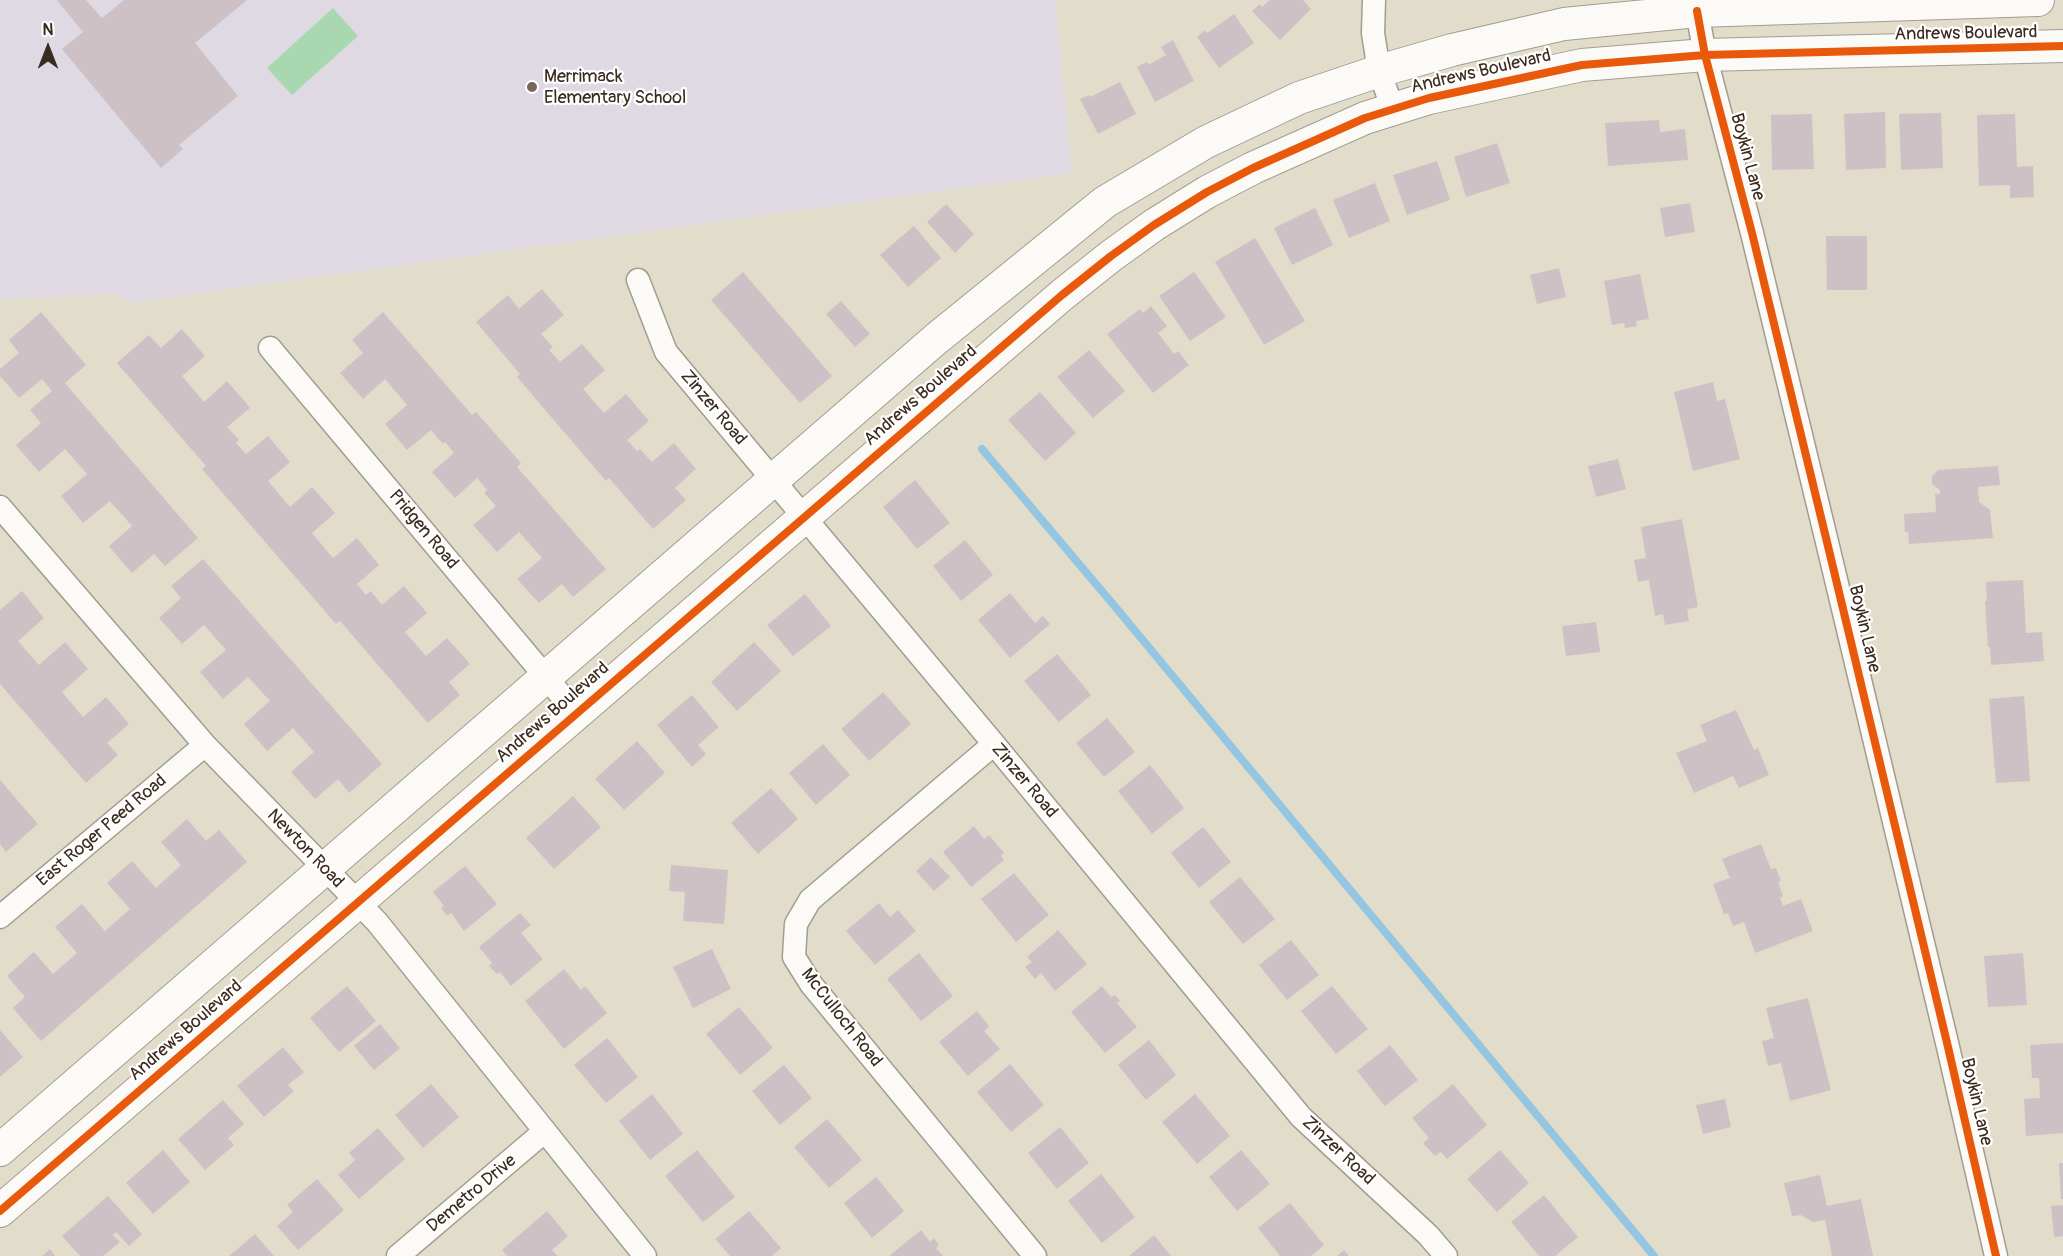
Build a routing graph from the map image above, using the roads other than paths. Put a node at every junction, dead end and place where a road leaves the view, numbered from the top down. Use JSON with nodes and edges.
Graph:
{"nodes":[{"id":1,"x":1374,"y":0,"type":"edge"},
{"id":2,"x":2038,"y":0,"type":"edge"},
{"id":3,"x":1697,"y":11,"type":"junction"},
{"id":4,"x":2063,"y":46,"type":"edge"},
{"id":5,"x":1705,"y":55,"type":"junction"},
{"id":6,"x":1379,"y":71,"type":"junction"},
{"id":7,"x":1394,"y":109,"type":"junction"},
{"id":8,"x":638,"y":280,"type":"dead end"},
{"id":9,"x":270,"y":348,"type":"dead end"},
{"id":10,"x":774,"y":480,"type":"junction"},
{"id":11,"x":0,"y":507,"type":"edge"},
{"id":12,"x":804,"y":516,"type":"junction"},
{"id":13,"x":545,"y":677,"type":"junction"},
{"id":14,"x":576,"y":713,"type":"junction"},
{"id":15,"x":994,"y":744,"type":"junction"},
{"id":16,"x":205,"y":745,"type":"junction"},
{"id":17,"x":325,"y":870,"type":"junction"},
{"id":18,"x":358,"y":902,"type":"junction"},
{"id":19,"x":0,"y":917,"type":"edge"},
{"id":20,"x":545,"y":1131,"type":"junction"},
{"id":21,"x":0,"y":1150,"type":"edge"},
{"id":22,"x":0,"y":1211,"type":"edge"},
{"id":23,"x":398,"y":1256,"type":"edge"},
{"id":24,"x":645,"y":1256,"type":"edge"},
{"id":25,"x":1035,"y":1256,"type":"edge"},
{"id":26,"x":1446,"y":1256,"type":"edge"},
{"id":27,"x":1996,"y":1256,"type":"edge"}],
"edges":[{"from":1,"to":6,"type":"street"},
{"from":2,"to":3,"type":"street","name":"Andrews Boulevard"},
{"from":3,"to":5,"type":"street","name":"Boykin Lane"},
{"from":3,"to":6,"type":"street","name":"Andrews Boulevard"},
{"from":4,"to":5,"type":"street","name":"Andrews Boulevard"},
{"from":5,"to":7,"type":"street","name":"Andrews Boulevard"},
{"from":5,"to":27,"type":"street","name":"Boykin Lane"},
{"from":6,"to":7,"type":"street"},
{"from":6,"to":10,"type":"street","name":"Andrews Boulevard"},
{"from":7,"to":12,"type":"street","name":"Andrews Boulevard"},
{"from":8,"to":10,"type":"street","name":"Zinzer Road"},
{"from":9,"to":13,"type":"street","name":"Pridgen Road"},
{"from":10,"to":12,"type":"street","name":"Zinzer Road"},
{"from":10,"to":13,"type":"street","name":"Andrews Boulevard"},
{"from":11,"to":16,"type":"street","name":"Newton Road"},
{"from":12,"to":14,"type":"street","name":"Andrews Boulevard"},
{"from":12,"to":15,"type":"street","name":"Zinzer Road"},
{"from":13,"to":14,"type":"street","name":"Pridgen Road"},
{"from":13,"to":17,"type":"street","name":"Andrews Boulevard"},
{"from":14,"to":18,"type":"street","name":"Andrews Boulevard"},
{"from":15,"to":25,"type":"street","name":"McCulloch Road"},
{"from":15,"to":26,"type":"street","name":"Zinzer Road"},
{"from":16,"to":17,"type":"street","name":"Newton Road"},
{"from":16,"to":19,"type":"street","name":"East Roger Peed Road"},
{"from":17,"to":18,"type":"street","name":"Newton Road"},
{"from":17,"to":21,"type":"street","name":"Andrews Boulevard"},
{"from":18,"to":20,"type":"street","name":"Newton Road"},
{"from":18,"to":22,"type":"street","name":"Andrews Boulevard"},
{"from":20,"to":23,"type":"street","name":"Demetro Drive"},
{"from":20,"to":24,"type":"street","name":"Newton Road"}]}
